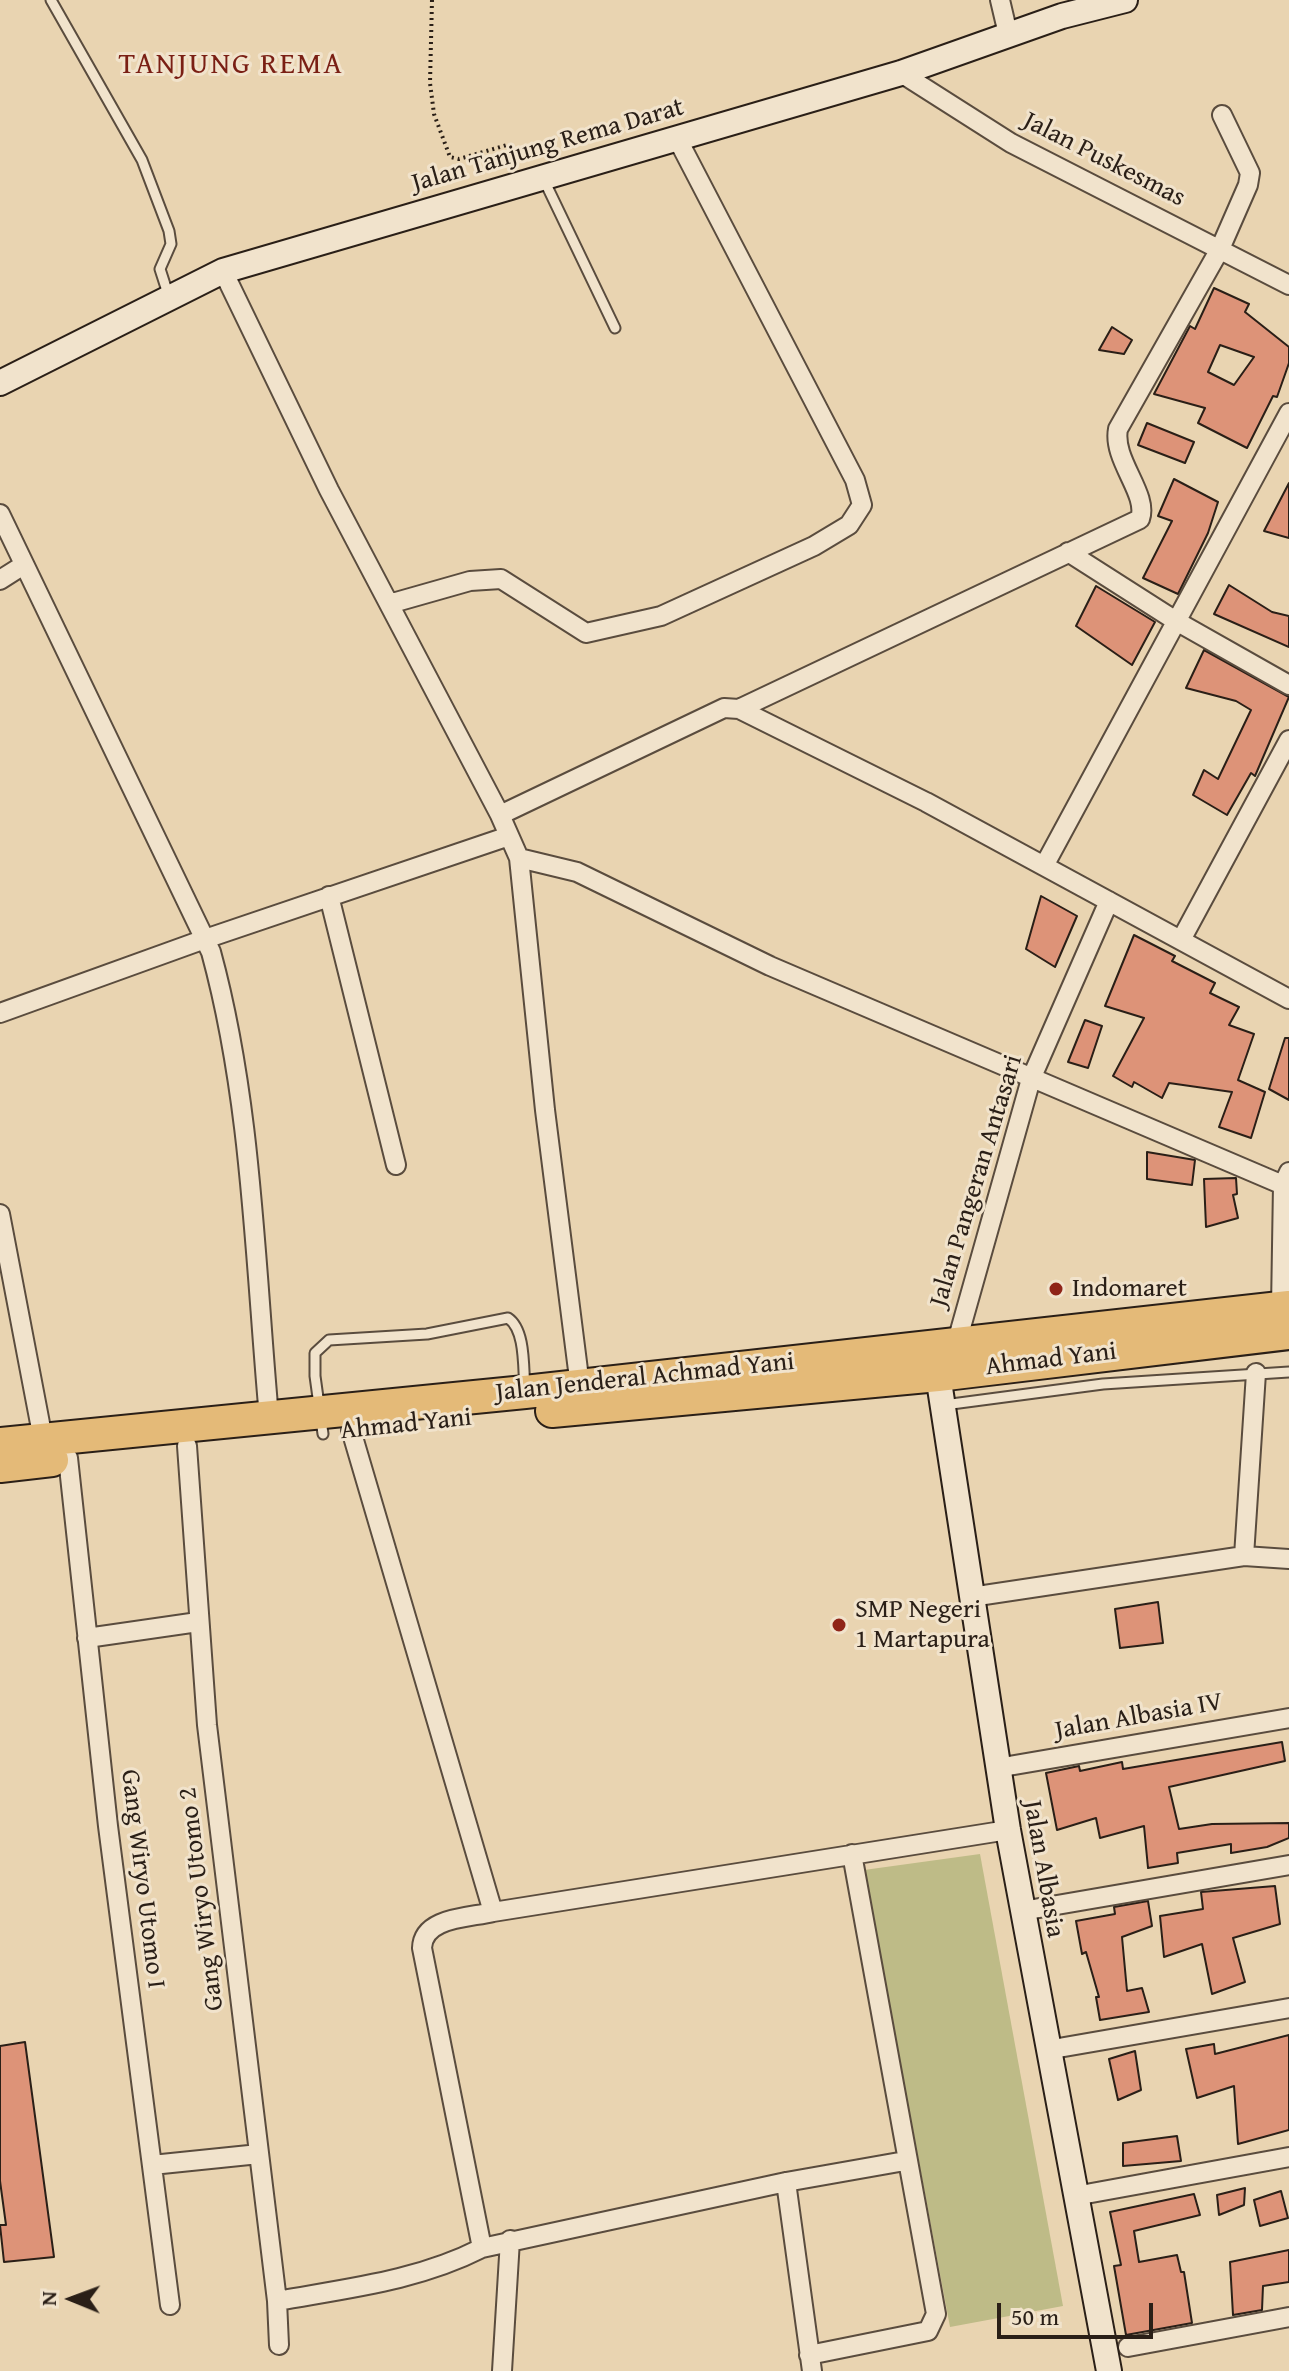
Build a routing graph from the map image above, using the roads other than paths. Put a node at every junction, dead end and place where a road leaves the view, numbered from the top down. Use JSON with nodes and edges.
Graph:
{"nodes":[{"id":1,"x":51,"y":0,"type":"edge"},
{"id":2,"x":1000,"y":0,"type":"edge"},
{"id":3,"x":1125,"y":0,"type":"edge"},
{"id":4,"x":1008,"y":34,"type":"junction"},
{"id":5,"x":901,"y":73,"type":"junction"},
{"id":6,"x":1222,"y":115,"type":"dead end"},
{"id":7,"x":677,"y":138,"type":"junction"},
{"id":8,"x":534,"y":179,"type":"junction"},
{"id":9,"x":1220,"y":249,"type":"junction"},
{"id":10,"x":223,"y":271,"type":"junction"},
{"id":11,"x":1289,"y":285,"type":"edge"},
{"id":12,"x":169,"y":297,"type":"junction"},
{"id":13,"x":615,"y":328,"type":"dead end"},
{"id":14,"x":0,"y":383,"type":"edge"},
{"id":15,"x":1289,"y":413,"type":"edge"},
{"id":16,"x":0,"y":514,"type":"edge"},
{"id":17,"x":1068,"y":552,"type":"junction"},
{"id":18,"x":22,"y":566,"type":"junction"},
{"id":19,"x":0,"y":580,"type":"edge"},
{"id":20,"x":389,"y":604,"type":"junction"},
{"id":21,"x":1176,"y":621,"type":"junction"},
{"id":22,"x":1289,"y":685,"type":"edge"},
{"id":23,"x":739,"y":709,"type":"junction"},
{"id":24,"x":1289,"y":740,"type":"edge"},
{"id":25,"x":500,"y":815,"type":"junction"},
{"id":26,"x":509,"y":836,"type":"junction"},
{"id":27,"x":519,"y":858,"type":"junction"},
{"id":28,"x":1044,"y":866,"type":"junction"},
{"id":29,"x":329,"y":896,"type":"junction"},
{"id":30,"x":1109,"y":901,"type":"junction"},
{"id":31,"x":205,"y":939,"type":"junction"},
{"id":32,"x":1181,"y":940,"type":"junction"},
{"id":33,"x":1289,"y":999,"type":"edge"},
{"id":34,"x":0,"y":1013,"type":"edge"},
{"id":35,"x":1031,"y":1079,"type":"junction"},
{"id":36,"x":396,"y":1165,"type":"dead end"},
{"id":37,"x":1286,"y":1179,"type":"edge"},
{"id":38,"x":0,"y":1214,"type":"edge"},
{"id":39,"x":1286,"y":1316,"type":"edge"},
{"id":40,"x":1152,"y":1335,"type":"junction"},
{"id":41,"x":956,"y":1345,"type":"junction"},
{"id":42,"x":1078,"y":1372,"type":"junction"},
{"id":43,"x":1289,"y":1372,"type":"edge"},
{"id":44,"x":1256,"y":1373,"type":"junction"},
{"id":45,"x":580,"y":1386,"type":"junction"},
{"id":46,"x":941,"y":1390,"type":"junction"},
{"id":47,"x":525,"y":1392,"type":"junction"},
{"id":48,"x":269,"y":1417,"type":"junction"},
{"id":49,"x":331,"y":1425,"type":"junction"},
{"id":50,"x":0,"y":1444,"type":"edge"},
{"id":51,"x":187,"y":1446,"type":"junction"},
{"id":52,"x":55,"y":1449,"type":"junction"},
{"id":53,"x":0,"y":1466,"type":"edge"},
{"id":54,"x":1244,"y":1556,"type":"junction"},
{"id":55,"x":1289,"y":1559,"type":"edge"},
{"id":56,"x":971,"y":1597,"type":"junction"},
{"id":57,"x":198,"y":1622,"type":"junction"},
{"id":58,"x":87,"y":1638,"type":"junction"},
{"id":59,"x":1289,"y":1718,"type":"edge"},
{"id":60,"x":997,"y":1768,"type":"junction"},
{"id":61,"x":1008,"y":1830,"type":"junction"},
{"id":62,"x":852,"y":1854,"type":"junction"},
{"id":63,"x":1289,"y":1865,"type":"edge"},
{"id":64,"x":1022,"y":1911,"type":"junction"},
{"id":65,"x":493,"y":1912,"type":"junction"},
{"id":66,"x":1289,"y":2008,"type":"edge"},
{"id":67,"x":1047,"y":2050,"type":"junction"},
{"id":68,"x":259,"y":2154,"type":"junction"},
{"id":69,"x":1289,"y":2157,"type":"edge"},
{"id":70,"x":905,"y":2161,"type":"junction"},
{"id":71,"x":152,"y":2165,"type":"junction"},
{"id":72,"x":786,"y":2182,"type":"junction"},
{"id":73,"x":1075,"y":2196,"type":"junction"},
{"id":74,"x":510,"y":2240,"type":"junction"},
{"id":75,"x":482,"y":2248,"type":"junction"},
{"id":76,"x":277,"y":2301,"type":"junction"},
{"id":77,"x":170,"y":2305,"type":"dead end"},
{"id":78,"x":1289,"y":2317,"type":"edge"},
{"id":79,"x":279,"y":2345,"type":"dead end"},
{"id":80,"x":1128,"y":2347,"type":"dead end"},
{"id":81,"x":811,"y":2363,"type":"edge"},
{"id":82,"x":502,"y":2371,"type":"edge"},
{"id":83,"x":1109,"y":2371,"type":"edge"}],
"edges":[{"from":1,"to":12,"type":"lane"},
{"from":2,"to":4,"type":"street"},
{"from":3,"to":4,"type":"street","name":"Jalan Tanjung Rema Darat"},
{"from":4,"to":5,"type":"street","name":"Jalan Tanjung Rema Darat"},
{"from":5,"to":7,"type":"street","name":"Jalan Tanjung Rema Darat"},
{"from":5,"to":9,"type":"street","name":"Jalan Puskesmas"},
{"from":6,"to":9,"type":"street"},
{"from":7,"to":8,"type":"street","name":"Jalan Tanjung Rema Darat"},
{"from":7,"to":20,"type":"street"},
{"from":8,"to":10,"type":"street","name":"Jalan Tanjung Rema Darat"},
{"from":8,"to":13,"type":"lane"},
{"from":9,"to":11,"type":"street","name":"Jalan Puskesmas"},
{"from":9,"to":17,"type":"street"},
{"from":10,"to":12,"type":"street","name":"Jalan Tanjung Rema Darat"},
{"from":10,"to":20,"type":"street"},
{"from":12,"to":14,"type":"street","name":"Jalan Tanjung Rema Darat"},
{"from":15,"to":21,"type":"street"},
{"from":16,"to":18,"type":"street"},
{"from":17,"to":21,"type":"street"},
{"from":17,"to":23,"type":"street"},
{"from":18,"to":19,"type":"street"},
{"from":18,"to":31,"type":"street"},
{"from":20,"to":25,"type":"street"},
{"from":21,"to":22,"type":"street"},
{"from":21,"to":28,"type":"street"},
{"from":23,"to":25,"type":"street"},
{"from":23,"to":28,"type":"street"},
{"from":24,"to":32,"type":"street"},
{"from":25,"to":26,"type":"street"},
{"from":26,"to":27,"type":"street"},
{"from":26,"to":29,"type":"street"},
{"from":27,"to":35,"type":"street"},
{"from":27,"to":45,"type":"street"},
{"from":28,"to":30,"type":"street"},
{"from":29,"to":31,"type":"street"},
{"from":29,"to":36,"type":"street"},
{"from":30,"to":32,"type":"street"},
{"from":30,"to":35,"type":"street","name":"Jalan Pangeran Antasari"},
{"from":31,"to":34,"type":"street"},
{"from":31,"to":48,"type":"street"},
{"from":32,"to":33,"type":"street"},
{"from":35,"to":37,"type":"street"},
{"from":35,"to":41,"type":"street","name":"Jalan Pangeran Antasari"},
{"from":37,"to":39,"type":"street"},
{"from":38,"to":52,"type":"street","name":"Gang Wiryo Utomo I"},
{"from":39,"to":40,"type":"highway","name":"Jalan Jenderal Achmad Yani"},
{"from":40,"to":41,"type":"highway","name":"Jalan Jenderal Achmad Yani"},
{"from":40,"to":42,"type":"highway","name":"Ahmad Yani"},
{"from":41,"to":45,"type":"highway","name":"Jalan Jenderal Achmad Yani"},
{"from":42,"to":44,"type":"lane"},
{"from":42,"to":46,"type":"highway","name":"Ahmad Yani"},
{"from":43,"to":44,"type":"lane"},
{"from":44,"to":54,"type":"street"},
{"from":45,"to":47,"type":"highway","name":"Jalan Jenderal Achmad Yani"},
{"from":46,"to":49,"type":"highway","name":"Ahmad Yani"},
{"from":46,"to":56,"type":"street","name":"Jalan Albasia"},
{"from":47,"to":49,"type":"highway","name":"Jalan Jenderal Achmad Yani"},
{"from":47,"to":49,"type":"lane"},
{"from":48,"to":49,"type":"highway","name":"Jalan Jenderal Achmad Yani"},
{"from":48,"to":52,"type":"highway","name":"Jalan Jenderal Achmad Yani"},
{"from":49,"to":51,"type":"highway","name":"Ahmad Yani"},
{"from":49,"to":65,"type":"street"},
{"from":50,"to":52,"type":"highway","name":"Jalan Jenderal Achmad Yani"},
{"from":51,"to":52,"type":"highway","name":"Ahmad Yani"},
{"from":51,"to":57,"type":"street","name":"Gang Wiryo Utomo 2"},
{"from":52,"to":53,"type":"highway","name":"Ahmad Yani"},
{"from":52,"to":58,"type":"street","name":"Gang Wiryo Utomo I"},
{"from":54,"to":55,"type":"street"},
{"from":54,"to":56,"type":"street"},
{"from":56,"to":60,"type":"street","name":"Jalan Albasia"},
{"from":57,"to":58,"type":"street"},
{"from":57,"to":68,"type":"street","name":"Gang Wiryo Utomo 2"},
{"from":58,"to":71,"type":"street","name":"Gang Wiryo Utomo I"},
{"from":59,"to":60,"type":"street","name":"Jalan Albasia IV"},
{"from":60,"to":61,"type":"street","name":"Jalan Albasia"},
{"from":61,"to":62,"type":"street"},
{"from":61,"to":64,"type":"street","name":"Jalan Albasia"},
{"from":62,"to":65,"type":"street"},
{"from":62,"to":70,"type":"street"},
{"from":63,"to":64,"type":"street"},
{"from":64,"to":67,"type":"street","name":"Jalan Albasia"},
{"from":65,"to":75,"type":"street"},
{"from":66,"to":67,"type":"street"},
{"from":67,"to":73,"type":"street","name":"Jalan Albasia"},
{"from":68,"to":71,"type":"street"},
{"from":68,"to":76,"type":"street","name":"Gang Wiryo Utomo 2"},
{"from":69,"to":73,"type":"street"},
{"from":70,"to":72,"type":"street"},
{"from":70,"to":81,"type":"street"},
{"from":71,"to":77,"type":"street","name":"Gang Wiryo Utomo I"},
{"from":72,"to":74,"type":"street"},
{"from":72,"to":81,"type":"street"},
{"from":73,"to":83,"type":"street","name":"Jalan Albasia"},
{"from":74,"to":75,"type":"street"},
{"from":74,"to":82,"type":"street"},
{"from":75,"to":76,"type":"street"},
{"from":76,"to":79,"type":"street","name":"Gang Wiryo Utomo 2"},
{"from":78,"to":80,"type":"street"}]}
